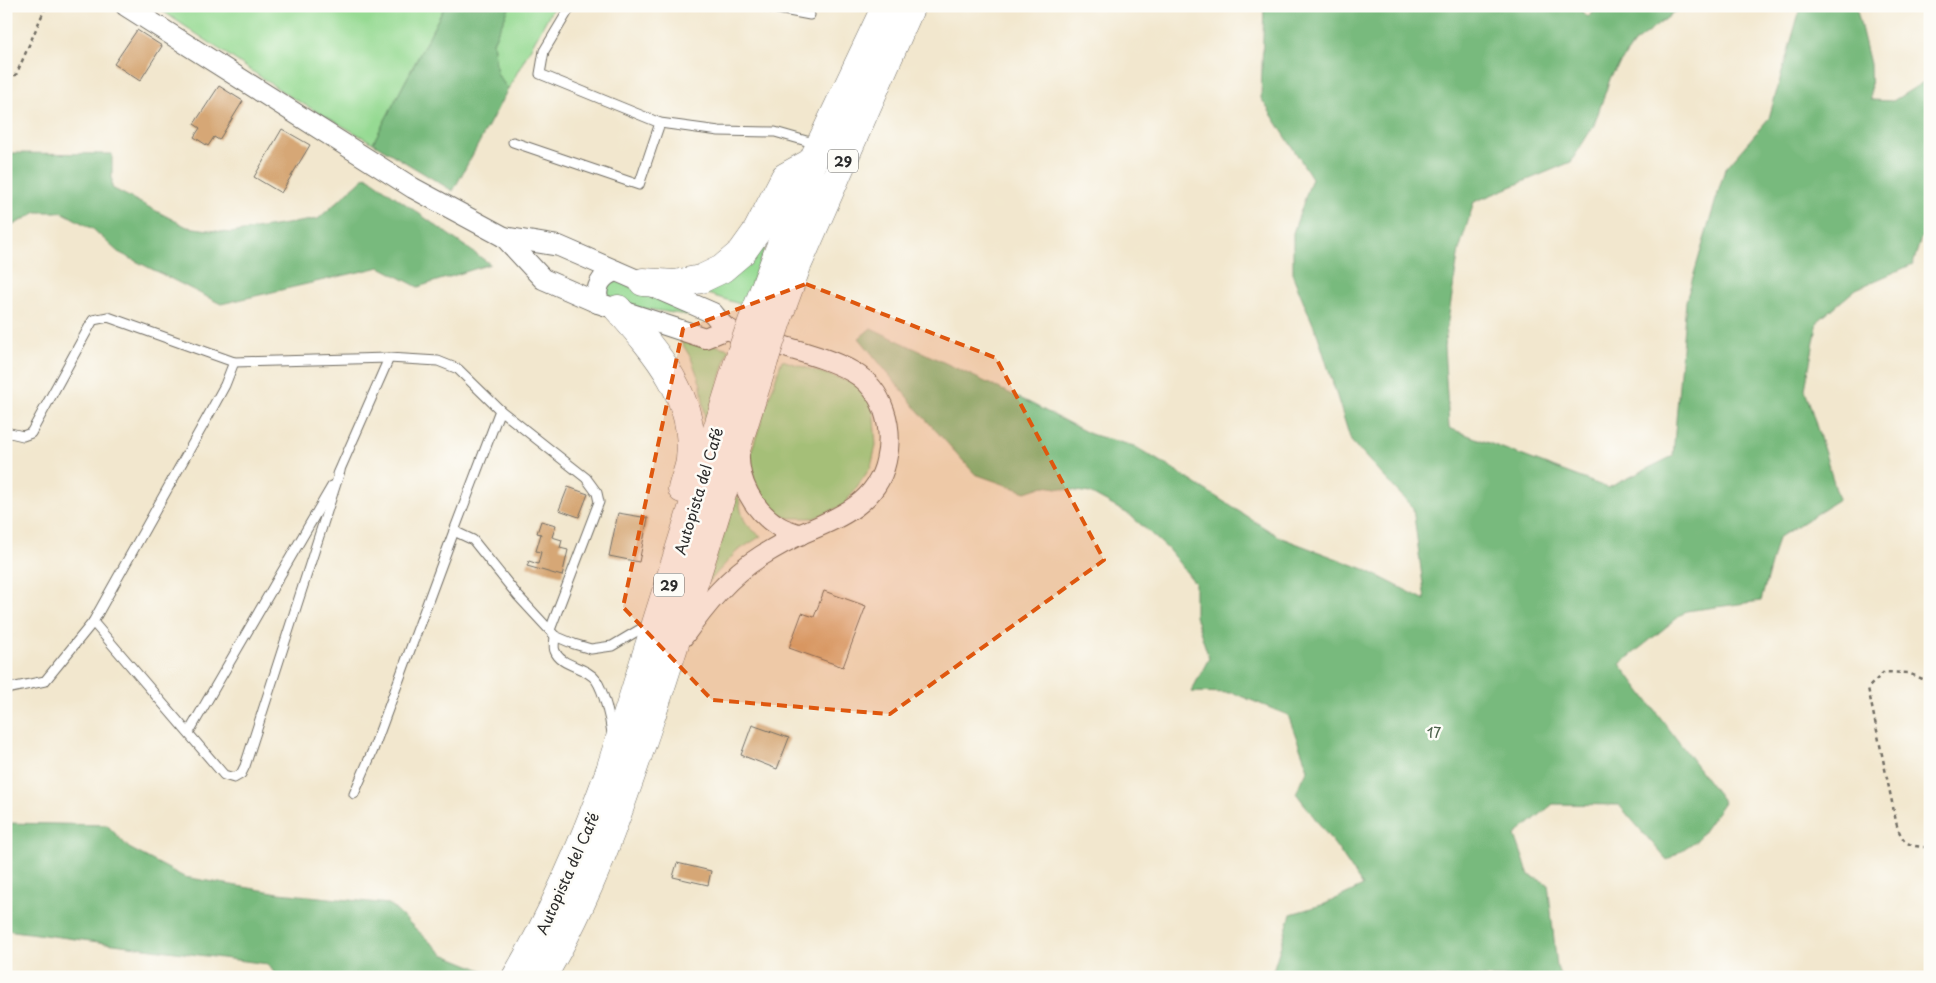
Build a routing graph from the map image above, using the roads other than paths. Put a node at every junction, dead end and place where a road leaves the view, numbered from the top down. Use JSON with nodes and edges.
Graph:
{"nodes":[{"id":1,"x":126,"y":6,"type":"edge"},
{"id":2,"x":571,"y":6,"type":"edge"},
{"id":3,"x":762,"y":6,"type":"edge"},
{"id":4,"x":886,"y":6,"type":"edge"},
{"id":5,"x":911,"y":6,"type":"edge"},
{"id":6,"x":810,"y":15,"type":"dead end"},
{"id":7,"x":660,"y":123,"type":"junction"},
{"id":8,"x":513,"y":142,"type":"dead end"},
{"id":9,"x":816,"y":153,"type":"junction"},
{"id":10,"x":504,"y":237,"type":"junction"},
{"id":11,"x":616,"y":271,"type":"junction"},
{"id":12,"x":643,"y":282,"type":"junction"},
{"id":13,"x":608,"y":306,"type":"junction"},
{"id":14,"x":767,"y":314,"type":"junction"},
{"id":15,"x":727,"y":329,"type":"junction"},
{"id":16,"x":753,"y":357,"type":"junction"},
{"id":17,"x":389,"y":358,"type":"junction"},
{"id":18,"x":234,"y":362,"type":"junction"},
{"id":19,"x":500,"y":410,"type":"junction"},
{"id":20,"x":6,"y":432,"type":"edge"},
{"id":21,"x":741,"y":433,"type":"junction"},
{"id":22,"x":340,"y":471,"type":"junction"},
{"id":23,"x":686,"y":529,"type":"junction"},
{"id":24,"x":454,"y":531,"type":"junction"},
{"id":25,"x":800,"y":535,"type":"junction"},
{"id":26,"x":658,"y":619,"type":"junction"},
{"id":27,"x":93,"y":622,"type":"junction"},
{"id":28,"x":552,"y":633,"type":"junction"},
{"id":29,"x":672,"y":653,"type":"junction"},
{"id":30,"x":6,"y":689,"type":"edge"},
{"id":31,"x":189,"y":732,"type":"junction"},
{"id":32,"x":615,"y":755,"type":"junction"},
{"id":33,"x":354,"y":794,"type":"dead end"},
{"id":34,"x":516,"y":977,"type":"edge"},
{"id":35,"x":542,"y":977,"type":"edge"}],
"edges":[{"from":1,"to":10,"type":"street"},
{"from":2,"to":7,"type":"lane"},
{"from":3,"to":6,"type":"lane"},
{"from":4,"to":9,"type":"highway","name":"Autopista del Café","number":"29"},
{"from":5,"to":14,"type":"highway","name":"Autopista del Café","number":"29"},
{"from":7,"to":8,"type":"lane"},
{"from":7,"to":9,"type":"lane"},
{"from":9,"to":12,"type":"highway"},
{"from":9,"to":14,"type":"highway","name":"Autopista del Café","number":"29"},
{"from":10,"to":11,"type":"street"},
{"from":10,"to":13,"type":"street"},
{"from":11,"to":12,"type":"street"},
{"from":11,"to":13,"type":"street"},
{"from":12,"to":15,"type":"street"},
{"from":13,"to":15,"type":"street"},
{"from":13,"to":23,"type":"highway"},
{"from":14,"to":16,"type":"highway","name":"Autopista del Café","number":"29","bridge":true},
{"from":15,"to":25,"type":"street"},
{"from":16,"to":21,"type":"highway","name":"Autopista del Café","number":"29"},
{"from":16,"to":23,"type":"highway","name":"Autopista del Café","number":"29"},
{"from":17,"to":18,"type":"lane"},
{"from":17,"to":19,"type":"lane"},
{"from":17,"to":22,"type":"lane"},
{"from":18,"to":20,"type":"lane"},
{"from":18,"to":27,"type":"lane"},
{"from":19,"to":24,"type":"lane"},
{"from":19,"to":28,"type":"lane"},
{"from":21,"to":25,"type":"street"},
{"from":21,"to":29,"type":"highway","name":"Autopista del Café","number":"29"},
{"from":22,"to":31,"type":"lane"},
{"from":22,"to":31,"type":"lane"},
{"from":23,"to":26,"type":"highway","name":"Autopista del Café","number":"29"},
{"from":24,"to":28,"type":"lane"},
{"from":24,"to":33,"type":"lane"},
{"from":25,"to":29,"type":"street"},
{"from":26,"to":28,"type":"lane"},
{"from":26,"to":32,"type":"highway","name":"Autopista del Café","number":"29"},
{"from":27,"to":30,"type":"lane"},
{"from":27,"to":31,"type":"lane"},
{"from":28,"to":32,"type":"lane"},
{"from":29,"to":35,"type":"highway","name":"Autopista del Café","number":"29"},
{"from":32,"to":34,"type":"highway","name":"Autopista del Café","number":"29"}]}
